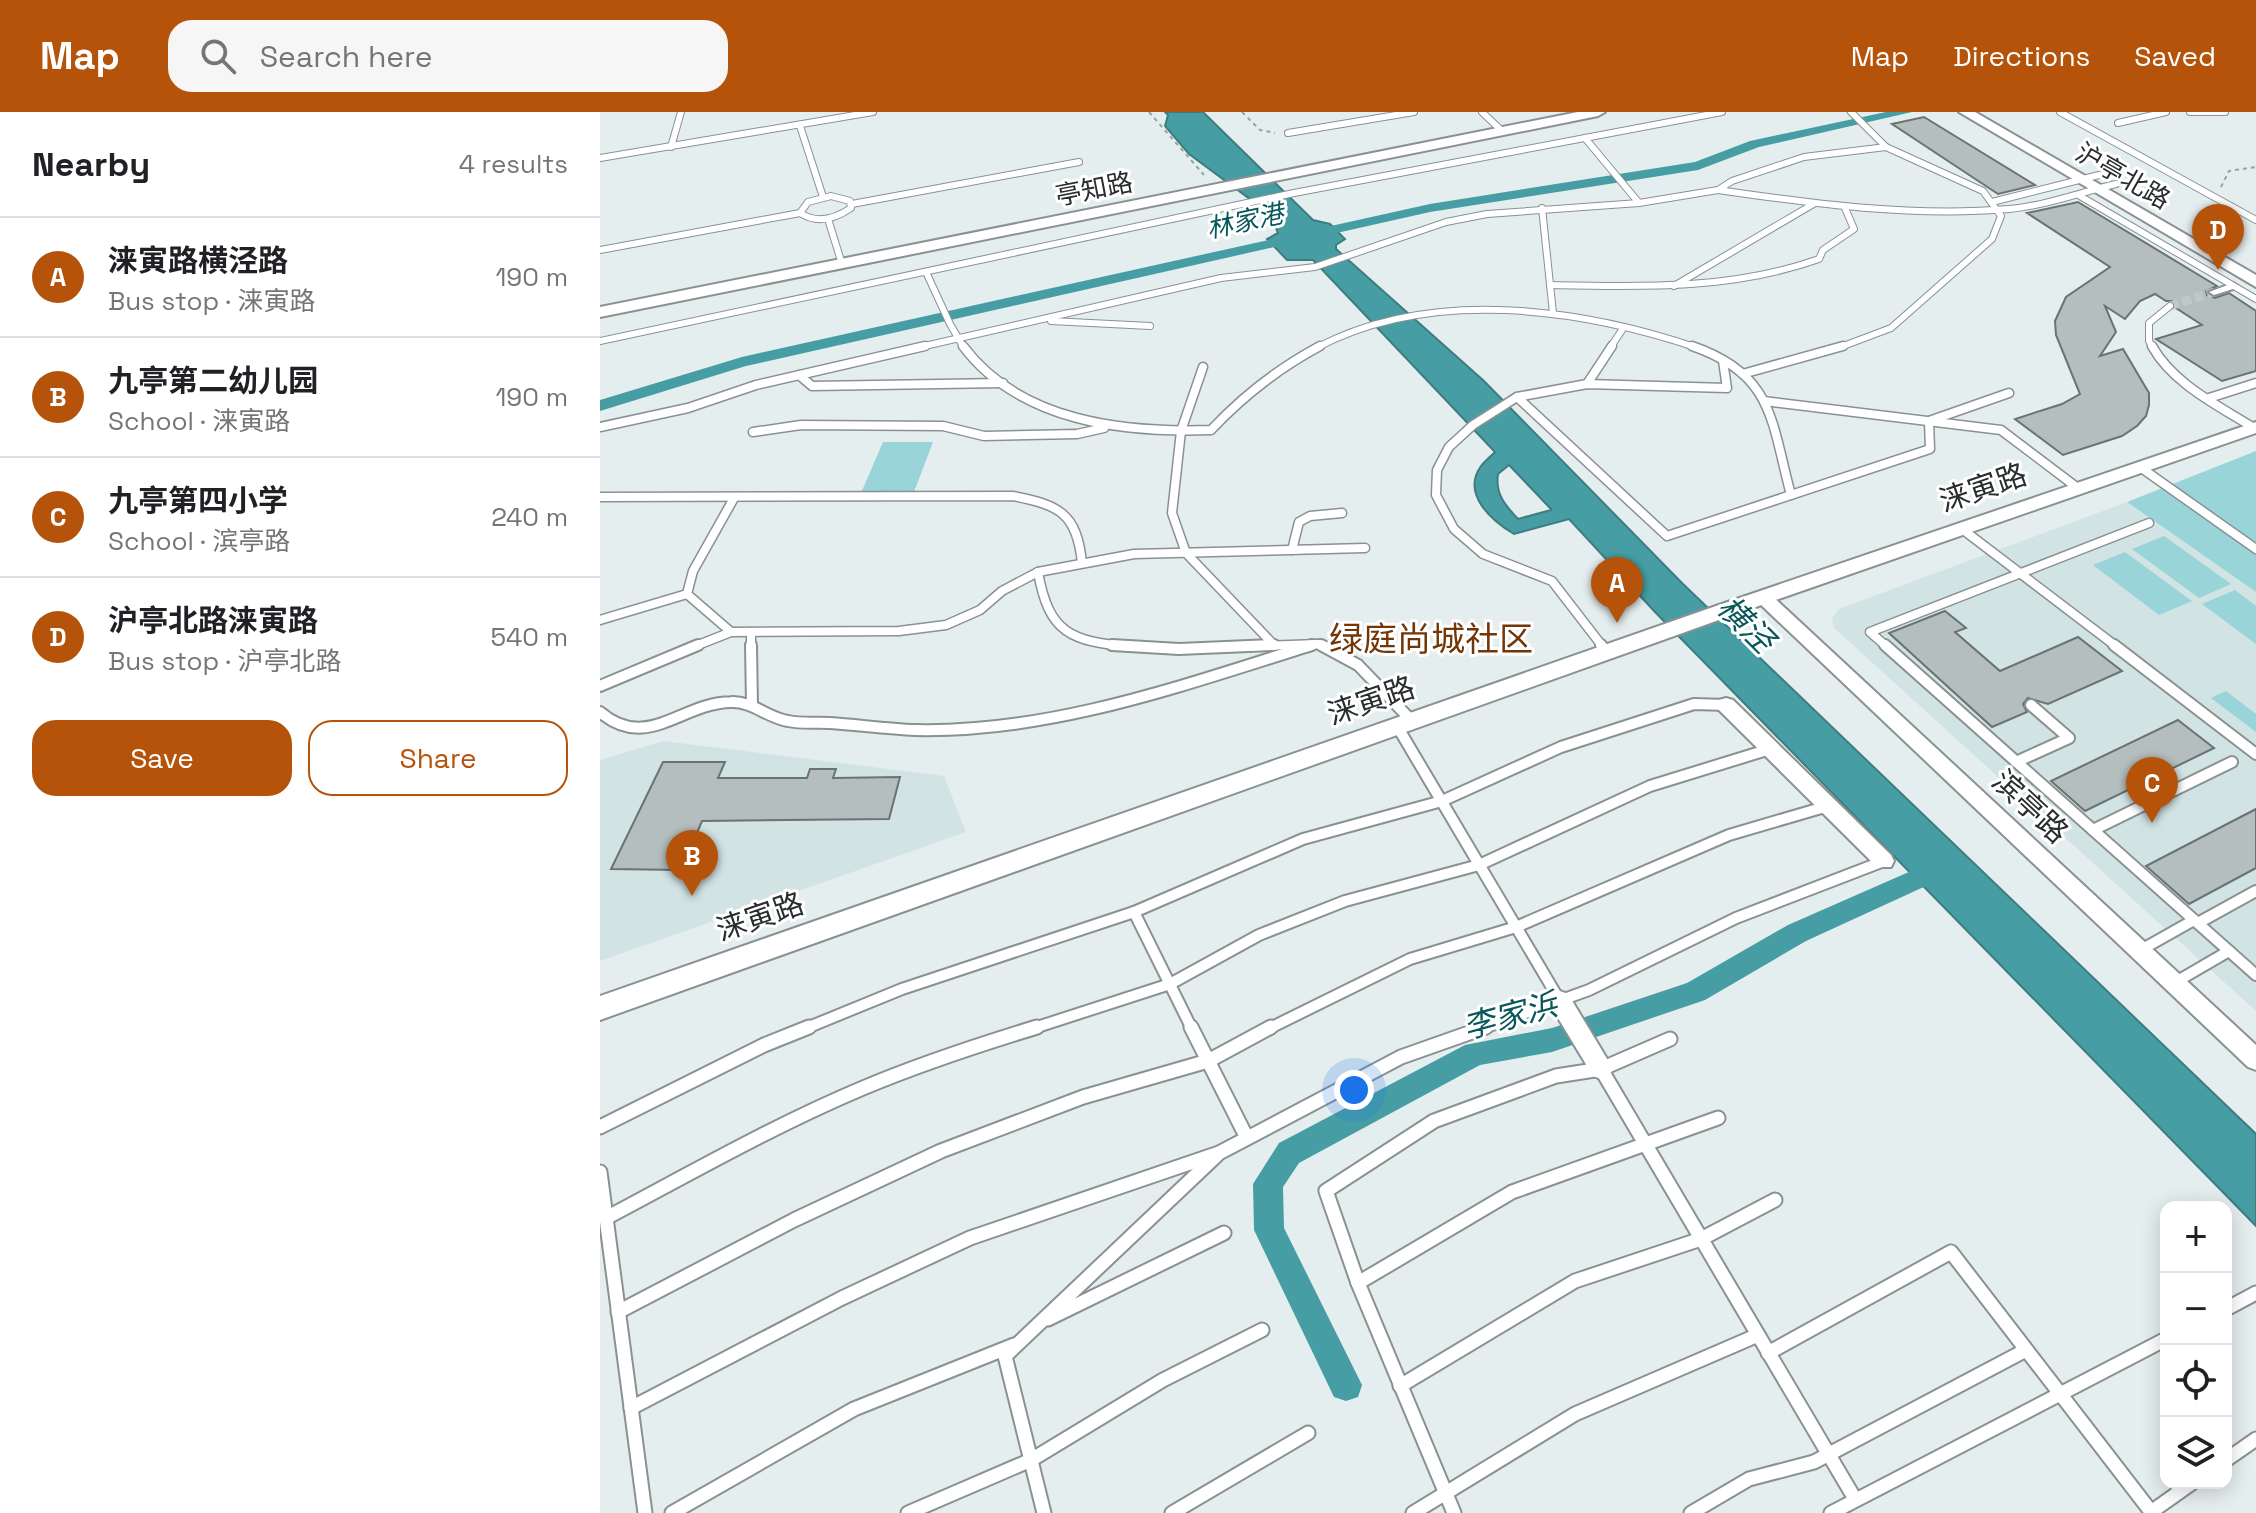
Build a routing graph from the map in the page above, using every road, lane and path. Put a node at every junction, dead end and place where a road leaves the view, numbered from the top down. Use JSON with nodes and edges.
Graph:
{"nodes":[{"id":1,"x":681,"y":112,"type":"edge"},
{"id":2,"x":873,"y":112,"type":"edge"},
{"id":3,"x":1149,"y":112,"type":"edge"},
{"id":4,"x":1242,"y":112,"type":"edge"},
{"id":5,"x":1414,"y":112,"type":"edge"},
{"id":6,"x":1482,"y":112,"type":"edge"},
{"id":7,"x":1598,"y":112,"type":"edge"},
{"id":8,"x":1722,"y":112,"type":"edge"},
{"id":9,"x":1966,"y":112,"type":"edge"},
{"id":10,"x":1991,"y":112,"type":"edge"},
{"id":11,"x":2060,"y":112,"type":"edge"},
{"id":12,"x":2166,"y":112,"type":"edge"},
{"id":13,"x":2190,"y":112,"type":"edge"},
{"id":14,"x":2225,"y":112,"type":"edge"},
{"id":15,"x":1854,"y":115,"type":"edge"},
{"id":16,"x":2118,"y":123,"type":"dead end"},
{"id":17,"x":800,"y":126,"type":"junction"},
{"id":18,"x":1502,"y":131,"type":"junction"},
{"id":19,"x":1288,"y":133,"type":"joint"},
{"id":20,"x":1585,"y":138,"type":"junction"},
{"id":21,"x":671,"y":147,"type":"junction"},
{"id":22,"x":1886,"y":147,"type":"junction"},
{"id":23,"x":600,"y":158,"type":"edge"},
{"id":24,"x":1079,"y":162,"type":"dead end"},
{"id":25,"x":2256,"y":167,"type":"edge"},
{"id":26,"x":2081,"y":179,"type":"junction"},
{"id":27,"x":2098,"y":182,"type":"junction"},
{"id":28,"x":1216,"y":189,"type":"junction"},
{"id":29,"x":1718,"y":190,"type":"junction"},
{"id":30,"x":2219,"y":191,"type":"dead end"},
{"id":31,"x":2080,"y":196,"type":"dead end"},
{"id":32,"x":823,"y":197,"type":"junction"},
{"id":33,"x":1639,"y":203,"type":"junction"},
{"id":34,"x":1815,"y":203,"type":"junction"},
{"id":35,"x":852,"y":204,"type":"junction"},
{"id":36,"x":1994,"y":205,"type":"junction"},
{"id":37,"x":1542,"y":208,"type":"junction"},
{"id":38,"x":1845,"y":208,"type":"junction"},
{"id":39,"x":800,"y":213,"type":"junction"},
{"id":40,"x":828,"y":219,"type":"junction"},
{"id":41,"x":2256,"y":220,"type":"edge"},
{"id":42,"x":600,"y":250,"type":"edge"},
{"id":43,"x":842,"y":264,"type":"junction"},
{"id":44,"x":2256,"y":265,"type":"edge"},
{"id":45,"x":926,"y":272,"type":"junction"},
{"id":46,"x":2256,"y":282,"type":"edge"},
{"id":47,"x":1550,"y":285,"type":"junction"},
{"id":48,"x":2233,"y":286,"type":"junction"},
{"id":49,"x":1672,"y":287,"type":"junction"},
{"id":50,"x":2214,"y":292,"type":"tunnel mouth"},
{"id":51,"x":2256,"y":299,"type":"edge"},
{"id":52,"x":2170,"y":306,"type":"tunnel mouth"},
{"id":53,"x":600,"y":312,"type":"edge"},
{"id":54,"x":1553,"y":313,"type":"junction"},
{"id":55,"x":1037,"y":321,"type":"junction"},
{"id":56,"x":1150,"y":326,"type":"dead end"},
{"id":57,"x":1624,"y":327,"type":"junction"},
{"id":58,"x":958,"y":339,"type":"junction"},
{"id":59,"x":600,"y":341,"type":"edge"},
{"id":60,"x":1723,"y":361,"type":"junction"},
{"id":61,"x":1203,"y":367,"type":"dead end"},
{"id":62,"x":1746,"y":373,"type":"junction"},
{"id":63,"x":799,"y":375,"type":"junction"},
{"id":64,"x":1003,"y":383,"type":"junction"},
{"id":65,"x":2256,"y":383,"type":"edge"},
{"id":66,"x":1587,"y":384,"type":"junction"},
{"id":67,"x":2009,"y":393,"type":"dead end"},
{"id":68,"x":1517,"y":397,"type":"junction"},
{"id":69,"x":2209,"y":398,"type":"junction"},
{"id":70,"x":1764,"y":401,"type":"junction"},
{"id":71,"x":1929,"y":421,"type":"junction"},
{"id":72,"x":600,"y":427,"type":"edge"},
{"id":73,"x":1106,"y":427,"type":"junction"},
{"id":74,"x":2255,"y":428,"type":"edge"},
{"id":75,"x":1181,"y":431,"type":"junction"},
{"id":76,"x":753,"y":432,"type":"dead end"},
{"id":77,"x":2140,"y":467,"type":"junction"},
{"id":78,"x":2079,"y":489,"type":"junction"},
{"id":79,"x":1791,"y":495,"type":"junction"},
{"id":80,"x":600,"y":497,"type":"edge"},
{"id":81,"x":734,"y":498,"type":"junction"},
{"id":82,"x":1342,"y":513,"type":"dead end"},
{"id":83,"x":2149,"y":523,"type":"dead end"},
{"id":84,"x":1962,"y":529,"type":"junction"},
{"id":85,"x":1365,"y":548,"type":"dead end"},
{"id":86,"x":2256,"y":549,"type":"edge"},
{"id":87,"x":1292,"y":550,"type":"junction"},
{"id":88,"x":1186,"y":553,"type":"junction"},
{"id":89,"x":1082,"y":563,"type":"junction"},
{"id":90,"x":1038,"y":572,"type":"junction"},
{"id":91,"x":2021,"y":573,"type":"junction"},
{"id":92,"x":687,"y":594,"type":"junction"},
{"id":93,"x":1764,"y":598,"type":"junction"},
{"id":94,"x":600,"y":620,"type":"edge"},
{"id":95,"x":731,"y":632,"type":"junction"},
{"id":96,"x":751,"y":632,"type":"junction"},
{"id":97,"x":1272,"y":643,"type":"junction"},
{"id":98,"x":1317,"y":644,"type":"junction"},
{"id":99,"x":1606,"y":652,"type":"junction"},
{"id":100,"x":600,"y":686,"type":"edge"},
{"id":101,"x":1726,"y":705,"type":"joint"},
{"id":102,"x":2031,"y":705,"type":"dead end"},
{"id":103,"x":752,"y":706,"type":"junction"},
{"id":104,"x":600,"y":712,"type":"edge"},
{"id":105,"x":1405,"y":723,"type":"junction"},
{"id":106,"x":1770,"y":749,"type":"junction"},
{"id":107,"x":2256,"y":754,"type":"edge"},
{"id":108,"x":2016,"y":762,"type":"junction"},
{"id":109,"x":2232,"y":762,"type":"dead end"},
{"id":110,"x":1442,"y":801,"type":"junction"},
{"id":111,"x":1828,"y":806,"type":"junction"},
{"id":112,"x":2093,"y":830,"type":"junction"},
{"id":113,"x":1884,"y":861,"type":"joint"},
{"id":114,"x":1479,"y":865,"type":"junction"},
{"id":115,"x":2256,"y":891,"type":"edge"},
{"id":116,"x":1134,"y":912,"type":"junction"},
{"id":117,"x":2196,"y":922,"type":"junction"},
{"id":118,"x":1516,"y":927,"type":"junction"},
{"id":119,"x":2139,"y":951,"type":"junction"},
{"id":120,"x":2229,"y":951,"type":"junction"},
{"id":121,"x":2256,"y":975,"type":"edge"},
{"id":122,"x":2174,"y":983,"type":"junction"},
{"id":123,"x":1170,"y":984,"type":"junction"},
{"id":124,"x":1560,"y":1001,"type":"junction"},
{"id":125,"x":600,"y":1008,"type":"edge"},
{"id":126,"x":1670,"y":1039,"type":"dead end"},
{"id":127,"x":2256,"y":1060,"type":"edge"},
{"id":128,"x":1208,"y":1061,"type":"junction"},
{"id":129,"x":1601,"y":1069,"type":"junction"},
{"id":130,"x":1718,"y":1118,"type":"dead end"},
{"id":131,"x":600,"y":1127,"type":"edge"},
{"id":132,"x":1247,"y":1138,"type":"junction"},
{"id":133,"x":1646,"y":1146,"type":"junction"},
{"id":134,"x":1219,"y":1153,"type":"junction"},
{"id":135,"x":600,"y":1172,"type":"edge"},
{"id":136,"x":1775,"y":1200,"type":"dead end"},
{"id":137,"x":606,"y":1218,"type":"junction"},
{"id":138,"x":1224,"y":1233,"type":"dead end"},
{"id":139,"x":1701,"y":1239,"type":"junction"},
{"id":140,"x":1358,"y":1283,"type":"junction"},
{"id":141,"x":2256,"y":1293,"type":"edge"},
{"id":142,"x":2232,"y":1306,"type":"edge"},
{"id":143,"x":618,"y":1312,"type":"junction"},
{"id":144,"x":1039,"y":1323,"type":"junction"},
{"id":145,"x":1262,"y":1330,"type":"dead end"},
{"id":146,"x":1758,"y":1335,"type":"junction"},
{"id":147,"x":1020,"y":1342,"type":"junction"},
{"id":148,"x":2160,"y":1342,"type":"edge"},
{"id":149,"x":2026,"y":1350,"type":"junction"},
{"id":150,"x":1768,"y":1353,"type":"junction"},
{"id":151,"x":1400,"y":1386,"type":"junction"},
{"id":152,"x":2059,"y":1394,"type":"junction"},
{"id":153,"x":631,"y":1408,"type":"junction"},
{"id":154,"x":1308,"y":1433,"type":"dead end"},
{"id":155,"x":2256,"y":1439,"type":"edge"},
{"id":156,"x":1828,"y":1454,"type":"junction"},
{"id":157,"x":2232,"y":1456,"type":"edge"},
{"id":158,"x":1031,"y":1460,"type":"junction"},
{"id":159,"x":2184,"y":1489,"type":"edge"},
{"id":160,"x":1445,"y":1492,"type":"junction"},
{"id":161,"x":1855,"y":1499,"type":"junction"},
{"id":162,"x":2151,"y":1512,"type":"edge"},
{"id":163,"x":645,"y":1513,"type":"edge"},
{"id":164,"x":672,"y":1513,"type":"edge"},
{"id":165,"x":908,"y":1513,"type":"edge"},
{"id":166,"x":1044,"y":1513,"type":"edge"},
{"id":167,"x":1172,"y":1513,"type":"edge"},
{"id":168,"x":1413,"y":1513,"type":"edge"},
{"id":169,"x":1454,"y":1513,"type":"edge"},
{"id":170,"x":1691,"y":1513,"type":"edge"},
{"id":171,"x":1831,"y":1513,"type":"edge"}],
"edges":[{"from":1,"to":21,"type":"lane"},
{"from":2,"to":17,"type":"lane"},
{"from":3,"to":28,"type":"path"},
{"from":4,"to":19,"type":"path"},
{"from":5,"to":19,"type":"lane"},
{"from":6,"to":18,"type":"lane"},
{"from":7,"to":18,"type":"street","name":"亭知路"},
{"from":8,"to":20,"type":"lane"},
{"from":9,"to":26,"type":"street","name":"沪亭北路"},
{"from":10,"to":27,"type":"street","name":"沪亭北路"},
{"from":11,"to":41,"type":"lane"},
{"from":12,"to":16,"type":"lane"},
{"from":13,"to":14,"type":"lane"},
{"from":15,"to":22,"type":"lane"},
{"from":17,"to":21,"type":"lane"},
{"from":17,"to":32,"type":"lane"},
{"from":18,"to":28,"type":"street","name":"亭知路"},
{"from":20,"to":33,"type":"lane"},
{"from":20,"to":45,"type":"lane"},
{"from":21,"to":23,"type":"lane"},
{"from":22,"to":29,"type":"lane"},
{"from":22,"to":36,"type":"lane"},
{"from":24,"to":35,"type":"lane"},
{"from":25,"to":30,"type":"path"},
{"from":26,"to":27,"type":"street","name":"沪亭北路"},
{"from":26,"to":36,"type":"lane"},
{"from":27,"to":36,"type":"lane"},
{"from":27,"to":44,"type":"street","name":"沪亭北路"},
{"from":27,"to":46,"type":"street","name":"沪亭北路"},
{"from":28,"to":43,"type":"street","name":"亭知路"},
{"from":29,"to":33,"type":"lane"},
{"from":29,"to":34,"type":"lane"},
{"from":31,"to":48,"type":"lane"},
{"from":32,"to":35,"type":"lane"},
{"from":32,"to":39,"type":"lane"},
{"from":33,"to":37,"type":"lane"},
{"from":34,"to":38,"type":"lane"},
{"from":34,"to":49,"type":"lane"},
{"from":35,"to":40,"type":"lane"},
{"from":36,"to":38,"type":"lane"},
{"from":36,"to":62,"type":"lane"},
{"from":37,"to":47,"type":"lane"},
{"from":37,"to":55,"type":"lane"},
{"from":38,"to":49,"type":"lane"},
{"from":39,"to":40,"type":"lane"},
{"from":39,"to":42,"type":"lane"},
{"from":40,"to":43,"type":"lane"},
{"from":43,"to":53,"type":"street","name":"亭知路"},
{"from":45,"to":58,"type":"lane"},
{"from":45,"to":59,"type":"lane"},
{"from":47,"to":49,"type":"lane"},
{"from":47,"to":54,"type":"lane"},
{"from":48,"to":50,"type":"street"},
{"from":48,"to":51,"type":"lane"},
{"from":52,"to":69,"type":"lane"},
{"from":54,"to":57,"type":"lane"},
{"from":54,"to":75,"type":"lane"},
{"from":55,"to":56,"type":"lane"},
{"from":55,"to":58,"type":"lane"},
{"from":57,"to":60,"type":"lane"},
{"from":57,"to":66,"type":"lane"},
{"from":58,"to":63,"type":"lane"},
{"from":58,"to":64,"type":"lane"},
{"from":60,"to":62,"type":"lane"},
{"from":60,"to":66,"type":"lane"},
{"from":61,"to":75,"type":"lane"},
{"from":62,"to":70,"type":"lane"},
{"from":63,"to":64,"type":"lane"},
{"from":63,"to":72,"type":"lane"},
{"from":64,"to":73,"type":"lane"},
{"from":65,"to":69,"type":"lane"},
{"from":66,"to":68,"type":"lane"},
{"from":67,"to":71,"type":"lane"},
{"from":68,"to":79,"type":"lane"},
{"from":68,"to":99,"type":"lane"},
{"from":69,"to":74,"type":"lane"},
{"from":70,"to":71,"type":"lane"},
{"from":70,"to":79,"type":"lane"},
{"from":71,"to":78,"type":"lane"},
{"from":71,"to":79,"type":"lane"},
{"from":73,"to":75,"type":"lane"},
{"from":73,"to":76,"type":"lane"},
{"from":74,"to":77,"type":"street","name":"涞寅路"},
{"from":75,"to":88,"type":"lane"},
{"from":77,"to":78,"type":"street","name":"涞寅路"},
{"from":77,"to":86,"type":"lane"},
{"from":78,"to":84,"type":"street","name":"涞寅路"},
{"from":80,"to":81,"type":"lane"},
{"from":81,"to":89,"type":"lane"},
{"from":81,"to":92,"type":"lane"},
{"from":82,"to":87,"type":"lane"},
{"from":83,"to":91,"type":"lane"},
{"from":84,"to":91,"type":"lane"},
{"from":84,"to":93,"type":"street","name":"涞寅路"},
{"from":85,"to":87,"type":"lane"},
{"from":87,"to":88,"type":"lane"},
{"from":88,"to":89,"type":"lane"},
{"from":88,"to":97,"type":"lane"},
{"from":89,"to":90,"type":"lane"},
{"from":90,"to":96,"type":"lane"},
{"from":90,"to":97,"type":"lane"},
{"from":91,"to":107,"type":"lane"},
{"from":91,"to":108,"type":"lane"},
{"from":92,"to":94,"type":"lane"},
{"from":92,"to":95,"type":"lane"},
{"from":93,"to":99,"type":"street","name":"涞寅路"},
{"from":93,"to":119,"type":"street","name":"滨亭路"},
{"from":95,"to":96,"type":"lane"},
{"from":95,"to":100,"type":"lane"},
{"from":96,"to":103,"type":"lane"},
{"from":97,"to":98,"type":"lane"},
{"from":98,"to":103,"type":"lane"},
{"from":98,"to":105,"type":"lane"},
{"from":99,"to":105,"type":"street","name":"涞寅路"},
{"from":101,"to":106,"type":"street"},
{"from":101,"to":110,"type":"lane"},
{"from":102,"to":108,"type":"lane"},
{"from":103,"to":104,"type":"lane"},
{"from":105,"to":110,"type":"lane"},
{"from":105,"to":125,"type":"street","name":"涞寅路"},
{"from":106,"to":111,"type":"street"},
{"from":106,"to":114,"type":"lane"},
{"from":108,"to":112,"type":"lane"},
{"from":109,"to":112,"type":"lane"},
{"from":110,"to":114,"type":"lane"},
{"from":110,"to":116,"type":"lane"},
{"from":111,"to":113,"type":"street"},
{"from":111,"to":118,"type":"lane"},
{"from":112,"to":117,"type":"lane"},
{"from":113,"to":124,"type":"lane"},
{"from":114,"to":118,"type":"lane"},
{"from":114,"to":123,"type":"lane"},
{"from":115,"to":117,"type":"lane"},
{"from":116,"to":123,"type":"lane"},
{"from":116,"to":131,"type":"lane"},
{"from":117,"to":119,"type":"lane"},
{"from":117,"to":120,"type":"lane"},
{"from":118,"to":124,"type":"lane"},
{"from":118,"to":128,"type":"lane"},
{"from":119,"to":122,"type":"street","name":"滨亭路"},
{"from":120,"to":121,"type":"lane"},
{"from":120,"to":122,"type":"lane"},
{"from":122,"to":127,"type":"street","name":"滨亭路"},
{"from":123,"to":128,"type":"lane"},
{"from":123,"to":137,"type":"lane"},
{"from":124,"to":129,"type":"street"},
{"from":124,"to":132,"type":"lane"},
{"from":126,"to":129,"type":"lane"},
{"from":128,"to":132,"type":"lane"},
{"from":128,"to":143,"type":"lane"},
{"from":129,"to":133,"type":"lane"},
{"from":129,"to":140,"type":"lane"},
{"from":130,"to":133,"type":"lane"},
{"from":132,"to":134,"type":"lane"},
{"from":133,"to":139,"type":"lane"},
{"from":133,"to":140,"type":"lane"},
{"from":134,"to":144,"type":"lane"},
{"from":134,"to":153,"type":"lane"},
{"from":135,"to":137,"type":"lane"},
{"from":136,"to":139,"type":"lane"},
{"from":137,"to":143,"type":"lane"},
{"from":138,"to":144,"type":"lane"},
{"from":139,"to":146,"type":"lane"},
{"from":139,"to":151,"type":"lane"},
{"from":140,"to":151,"type":"lane"},
{"from":141,"to":142,"type":"lane"},
{"from":143,"to":153,"type":"lane"},
{"from":144,"to":147,"type":"lane"},
{"from":145,"to":158,"type":"lane"},
{"from":146,"to":150,"type":"lane"},
{"from":146,"to":160,"type":"lane"},
{"from":147,"to":158,"type":"lane"},
{"from":147,"to":164,"type":"lane"},
{"from":148,"to":152,"type":"lane"},
{"from":149,"to":150,"type":"lane"},
{"from":149,"to":152,"type":"lane"},
{"from":149,"to":156,"type":"lane"},
{"from":150,"to":156,"type":"lane"},
{"from":151,"to":160,"type":"lane"},
{"from":152,"to":161,"type":"lane"},
{"from":152,"to":162,"type":"lane"},
{"from":153,"to":163,"type":"lane"},
{"from":154,"to":167,"type":"lane"},
{"from":155,"to":157,"type":"lane"},
{"from":156,"to":161,"type":"lane"},
{"from":156,"to":170,"type":"lane"},
{"from":158,"to":165,"type":"lane"},
{"from":158,"to":166,"type":"lane"},
{"from":159,"to":162,"type":"lane"},
{"from":160,"to":168,"type":"lane"},
{"from":160,"to":169,"type":"lane"},
{"from":161,"to":171,"type":"lane"}]}
